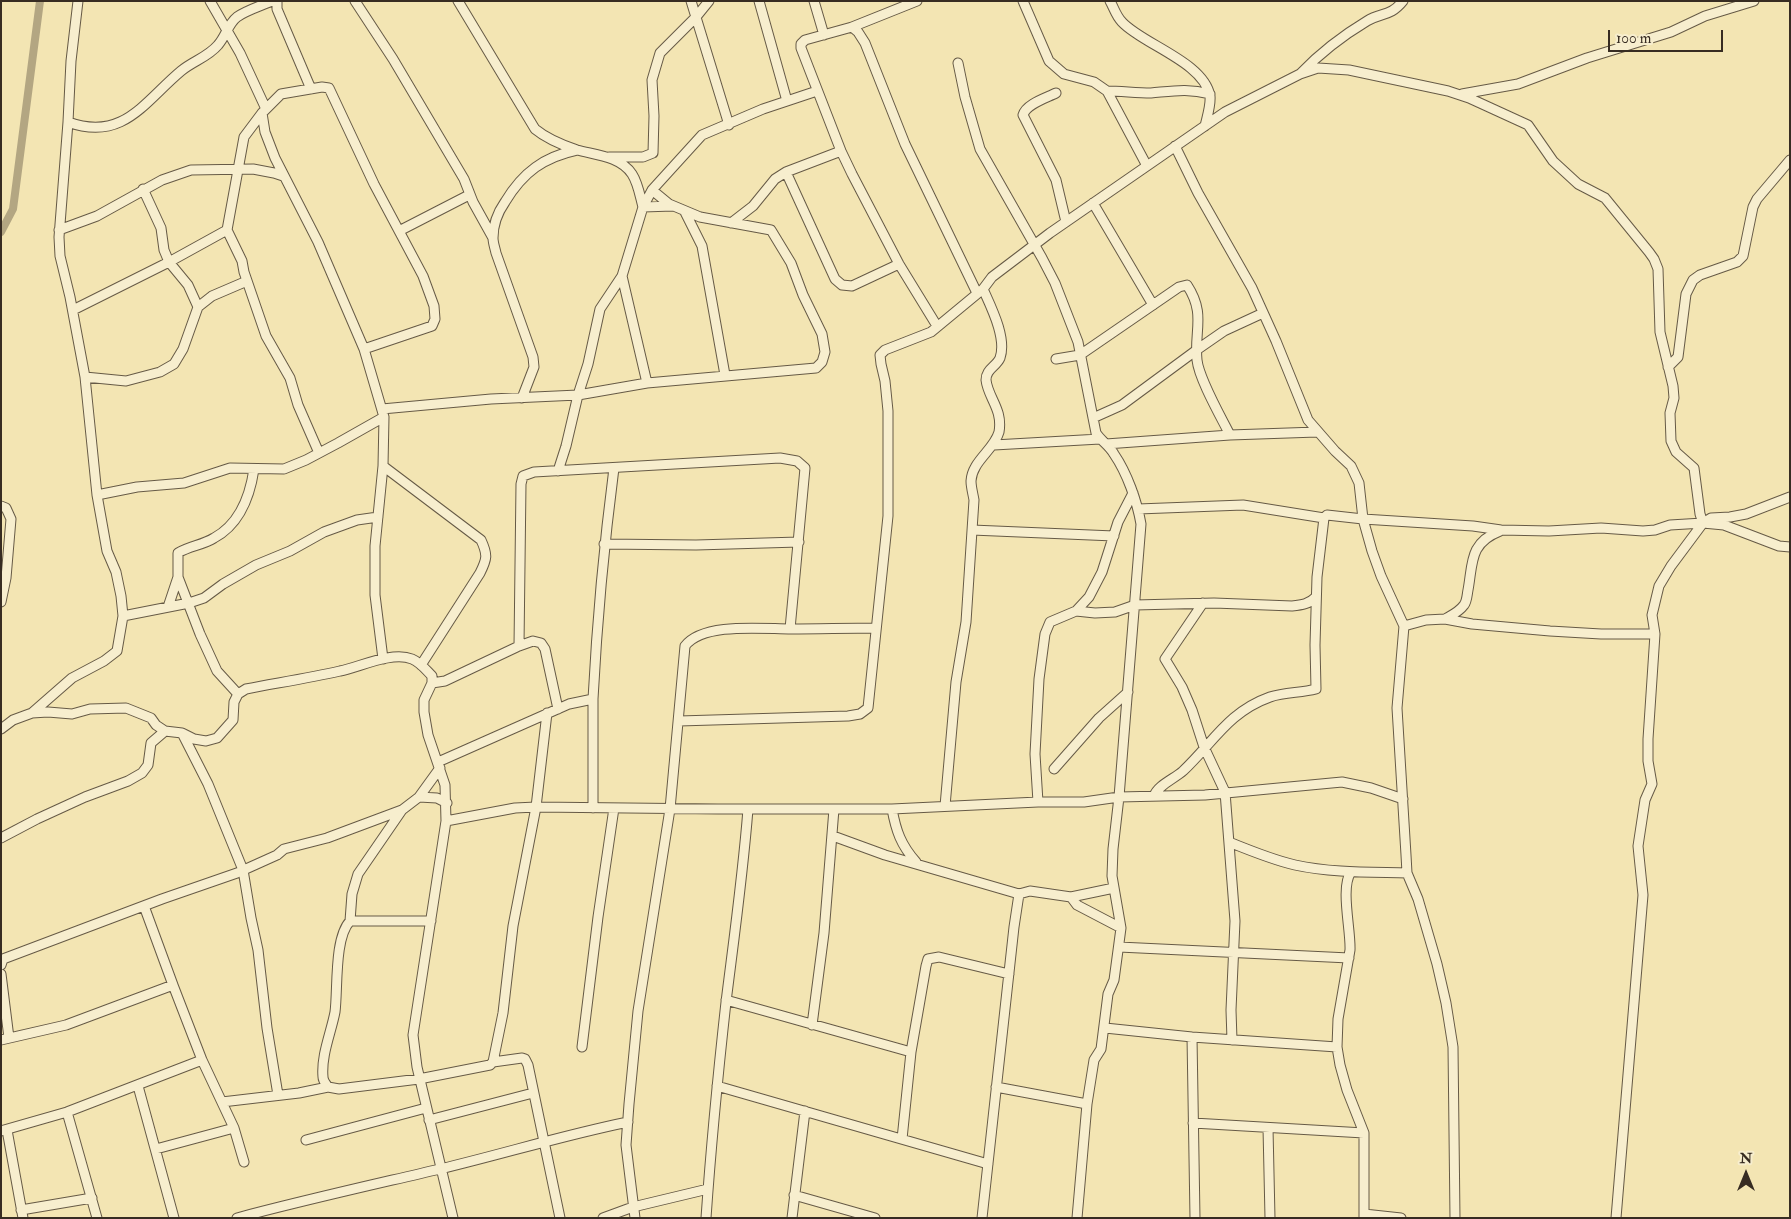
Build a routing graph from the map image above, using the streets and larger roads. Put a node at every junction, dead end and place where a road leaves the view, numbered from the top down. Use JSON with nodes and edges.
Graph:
{"nodes":[{"id":1,"x":78,"y":1,"type":"edge"},
{"id":2,"x":210,"y":1,"type":"edge"},
{"id":3,"x":272,"y":1,"type":"edge"},
{"id":4,"x":277,"y":1,"type":"edge"},
{"id":5,"x":355,"y":1,"type":"edge"},
{"id":6,"x":458,"y":1,"type":"edge"},
{"id":7,"x":691,"y":1,"type":"edge"},
{"id":8,"x":709,"y":1,"type":"edge"},
{"id":9,"x":759,"y":1,"type":"edge"},
{"id":10,"x":814,"y":1,"type":"edge"},
{"id":11,"x":918,"y":1,"type":"edge"},
{"id":12,"x":1023,"y":1,"type":"edge"},
{"id":13,"x":1110,"y":1,"type":"edge"},
{"id":14,"x":1403,"y":1,"type":"edge"},
{"id":15,"x":1754,"y":1,"type":"edge"},
{"id":16,"x":696,"y":17,"type":"junction"},
{"id":17,"x":852,"y":27,"type":"junction"},
{"id":18,"x":227,"y":33,"type":"junction"},
{"id":19,"x":824,"y":35,"type":"junction"},
{"id":20,"x":958,"y":63,"type":"dead end"},
{"id":21,"x":1300,"y":74,"type":"junction"},
{"id":22,"x":311,"y":89,"type":"junction"},
{"id":23,"x":817,"y":91,"type":"junction"},
{"id":24,"x":1107,"y":91,"type":"junction"},
{"id":25,"x":1056,"y":93,"type":"dead end"},
{"id":26,"x":1210,"y":94,"type":"junction"},
{"id":27,"x":1459,"y":94,"type":"junction"},
{"id":28,"x":787,"y":101,"type":"junction"},
{"id":29,"x":264,"y":111,"type":"junction"},
{"id":30,"x":68,"y":122,"type":"junction"},
{"id":31,"x":729,"y":125,"type":"junction"},
{"id":32,"x":1204,"y":126,"type":"junction"},
{"id":33,"x":1175,"y":146,"type":"junction"},
{"id":34,"x":577,"y":150,"type":"junction"},
{"id":35,"x":841,"y":150,"type":"junction"},
{"id":36,"x":606,"y":157,"type":"junction"},
{"id":37,"x":1790,"y":160,"type":"edge"},
{"id":38,"x":1147,"y":166,"type":"junction"},
{"id":39,"x":239,"y":169,"type":"junction"},
{"id":40,"x":786,"y":172,"type":"junction"},
{"id":41,"x":283,"y":176,"type":"junction"},
{"id":42,"x":143,"y":189,"type":"junction"},
{"id":43,"x":652,"y":190,"type":"junction"},
{"id":44,"x":470,"y":195,"type":"junction"},
{"id":45,"x":1093,"y":203,"type":"junction"},
{"id":46,"x":674,"y":206,"type":"junction"},
{"id":47,"x":644,"y":207,"type":"junction"},
{"id":48,"x":685,"y":212,"type":"junction"},
{"id":49,"x":1066,"y":222,"type":"junction"},
{"id":50,"x":732,"y":223,"type":"junction"},
{"id":51,"x":59,"y":230,"type":"junction"},
{"id":52,"x":227,"y":230,"type":"junction"},
{"id":53,"x":399,"y":231,"type":"junction"},
{"id":54,"x":493,"y":238,"type":"junction"},
{"id":55,"x":1035,"y":246,"type":"junction"},
{"id":56,"x":169,"y":262,"type":"junction"},
{"id":57,"x":899,"y":264,"type":"junction"},
{"id":58,"x":622,"y":276,"type":"junction"},
{"id":59,"x":247,"y":281,"type":"junction"},
{"id":60,"x":980,"y":291,"type":"junction"},
{"id":61,"x":1153,"y":305,"type":"junction"},
{"id":62,"x":198,"y":307,"type":"junction"},
{"id":63,"x":73,"y":310,"type":"junction"},
{"id":64,"x":1262,"y":313,"type":"junction"},
{"id":65,"x":937,"y":326,"type":"junction"},
{"id":66,"x":364,"y":349,"type":"junction"},
{"id":67,"x":1198,"y":349,"type":"junction"},
{"id":68,"x":1080,"y":355,"type":"junction"},
{"id":69,"x":1056,"y":359,"type":"dead end"},
{"id":70,"x":1668,"y":367,"type":"junction"},
{"id":71,"x":725,"y":375,"type":"junction"},
{"id":72,"x":84,"y":377,"type":"junction"},
{"id":73,"x":647,"y":383,"type":"junction"},
{"id":74,"x":578,"y":395,"type":"junction"},
{"id":75,"x":522,"y":398,"type":"junction"},
{"id":76,"x":383,"y":413,"type":"junction"},
{"id":77,"x":1093,"y":418,"type":"junction"},
{"id":78,"x":1317,"y":432,"type":"junction"},
{"id":79,"x":1230,"y":435,"type":"junction"},
{"id":80,"x":1103,"y":442,"type":"junction"},
{"id":81,"x":994,"y":445,"type":"junction"},
{"id":82,"x":318,"y":453,"type":"junction"},
{"id":83,"x":383,"y":466,"type":"junction"},
{"id":84,"x":614,"y":468,"type":"junction"},
{"id":85,"x":254,"y":469,"type":"junction"},
{"id":86,"x":558,"y":471,"type":"junction"},
{"id":87,"x":1133,"y":493,"type":"junction"},
{"id":88,"x":97,"y":495,"type":"junction"},
{"id":89,"x":1790,"y":497,"type":"edge"},
{"id":90,"x":1,"y":506,"type":"edge"},
{"id":91,"x":1138,"y":509,"type":"junction"},
{"id":92,"x":378,"y":517,"type":"junction"},
{"id":93,"x":1324,"y":518,"type":"junction"},
{"id":94,"x":1363,"y":519,"type":"junction"},
{"id":95,"x":1703,"y":523,"type":"junction"},
{"id":96,"x":972,"y":530,"type":"junction"},
{"id":97,"x":1501,"y":530,"type":"junction"},
{"id":98,"x":1114,"y":536,"type":"junction"},
{"id":99,"x":799,"y":542,"type":"junction"},
{"id":100,"x":604,"y":544,"type":"junction"},
{"id":101,"x":1790,"y":547,"type":"edge"},
{"id":102,"x":178,"y":577,"type":"junction"},
{"id":103,"x":1316,"y":597,"type":"junction"},
{"id":104,"x":1,"y":602,"type":"edge"},
{"id":105,"x":189,"y":603,"type":"junction"},
{"id":106,"x":1203,"y":603,"type":"junction"},
{"id":107,"x":1135,"y":605,"type":"junction"},
{"id":108,"x":1292,"y":606,"type":"junction"},
{"id":109,"x":168,"y":607,"type":"junction"},
{"id":110,"x":1076,"y":611,"type":"junction"},
{"id":111,"x":123,"y":616,"type":"junction"},
{"id":112,"x":1316,"y":617,"type":"junction"},
{"id":113,"x":1445,"y":619,"type":"junction"},
{"id":114,"x":1404,"y":626,"type":"junction"},
{"id":115,"x":876,"y":628,"type":"junction"},
{"id":116,"x":790,"y":629,"type":"junction"},
{"id":117,"x":1656,"y":634,"type":"junction"},
{"id":118,"x":519,"y":646,"type":"junction"},
{"id":119,"x":383,"y":659,"type":"junction"},
{"id":120,"x":421,"y":665,"type":"junction"},
{"id":121,"x":432,"y":680,"type":"junction"},
{"id":122,"x":1128,"y":692,"type":"junction"},
{"id":123,"x":238,"y":694,"type":"junction"},
{"id":124,"x":593,"y":699,"type":"junction"},
{"id":125,"x":558,"y":709,"type":"junction"},
{"id":126,"x":32,"y":713,"type":"junction"},
{"id":127,"x":547,"y":713,"type":"junction"},
{"id":128,"x":679,"y":721,"type":"junction"},
{"id":129,"x":1,"y":729,"type":"edge"},
{"id":130,"x":165,"y":731,"type":"junction"},
{"id":131,"x":182,"y":733,"type":"junction"},
{"id":132,"x":1204,"y":747,"type":"junction"},
{"id":133,"x":439,"y":765,"type":"junction"},
{"id":134,"x":1054,"y":770,"type":"dead end"},
{"id":135,"x":1225,"y":792,"type":"junction"},
{"id":136,"x":1154,"y":796,"type":"junction"},
{"id":137,"x":419,"y":797,"type":"junction"},
{"id":138,"x":1119,"y":797,"type":"junction"},
{"id":139,"x":1403,"y":799,"type":"junction"},
{"id":140,"x":1038,"y":802,"type":"junction"},
{"id":141,"x":447,"y":803,"type":"junction"},
{"id":142,"x":945,"y":806,"type":"junction"},
{"id":143,"x":536,"y":807,"type":"junction"},
{"id":144,"x":593,"y":808,"type":"junction"},
{"id":145,"x":614,"y":808,"type":"junction"},
{"id":146,"x":670,"y":809,"type":"junction"},
{"id":147,"x":748,"y":809,"type":"junction"},
{"id":148,"x":834,"y":809,"type":"junction"},
{"id":149,"x":892,"y":809,"type":"junction"},
{"id":150,"x":402,"y":810,"type":"junction"},
{"id":151,"x":446,"y":821,"type":"junction"},
{"id":152,"x":833,"y":836,"type":"junction"},
{"id":153,"x":1,"y":838,"type":"edge"},
{"id":154,"x":1229,"y":842,"type":"junction"},
{"id":155,"x":916,"y":863,"type":"junction"},
{"id":156,"x":244,"y":870,"type":"junction"},
{"id":157,"x":1351,"y":872,"type":"junction"},
{"id":158,"x":1408,"y":873,"type":"junction"},
{"id":159,"x":1114,"y":888,"type":"junction"},
{"id":160,"x":1019,"y":894,"type":"junction"},
{"id":161,"x":1071,"y":897,"type":"junction"},
{"id":162,"x":144,"y":906,"type":"junction"},
{"id":163,"x":350,"y":921,"type":"junction"},
{"id":164,"x":431,"y":921,"type":"junction"},
{"id":165,"x":1121,"y":928,"type":"junction"},
{"id":166,"x":1119,"y":947,"type":"junction"},
{"id":167,"x":1234,"y":952,"type":"junction"},
{"id":168,"x":1349,"y":958,"type":"junction"},
{"id":169,"x":1,"y":965,"type":"edge"},
{"id":170,"x":1,"y":974,"type":"edge"},
{"id":171,"x":1009,"y":974,"type":"junction"},
{"id":172,"x":173,"y":984,"type":"junction"},
{"id":173,"x":726,"y":1000,"type":"junction"},
{"id":174,"x":812,"y":1026,"type":"junction"},
{"id":175,"x":1105,"y":1028,"type":"junction"},
{"id":176,"x":1192,"y":1037,"type":"junction"},
{"id":177,"x":5,"y":1039,"type":"edge"},
{"id":178,"x":1232,"y":1040,"type":"junction"},
{"id":179,"x":582,"y":1047,"type":"dead end"},
{"id":180,"x":1337,"y":1047,"type":"junction"},
{"id":181,"x":911,"y":1052,"type":"junction"},
{"id":182,"x":202,"y":1060,"type":"junction"},
{"id":183,"x":494,"y":1062,"type":"junction"},
{"id":184,"x":419,"y":1079,"type":"junction"},
{"id":185,"x":138,"y":1086,"type":"junction"},
{"id":186,"x":717,"y":1086,"type":"junction"},
{"id":187,"x":328,"y":1087,"type":"junction"},
{"id":188,"x":996,"y":1087,"type":"junction"},
{"id":189,"x":534,"y":1094,"type":"junction"},
{"id":190,"x":278,"y":1095,"type":"junction"},
{"id":191,"x":222,"y":1102,"type":"junction"},
{"id":192,"x":1087,"y":1104,"type":"junction"},
{"id":193,"x":426,"y":1108,"type":"junction"},
{"id":194,"x":805,"y":1111,"type":"junction"},
{"id":195,"x":67,"y":1112,"type":"junction"},
{"id":196,"x":429,"y":1120,"type":"junction"},
{"id":197,"x":628,"y":1122,"type":"junction"},
{"id":198,"x":1194,"y":1123,"type":"junction"},
{"id":199,"x":234,"y":1128,"type":"junction"},
{"id":200,"x":1268,"y":1128,"type":"junction"},
{"id":201,"x":4,"y":1130,"type":"edge"},
{"id":202,"x":1364,"y":1133,"type":"junction"},
{"id":203,"x":902,"y":1139,"type":"junction"},
{"id":204,"x":306,"y":1140,"type":"dead end"},
{"id":205,"x":543,"y":1142,"type":"junction"},
{"id":206,"x":156,"y":1149,"type":"junction"},
{"id":207,"x":244,"y":1162,"type":"dead end"},
{"id":208,"x":988,"y":1164,"type":"junction"},
{"id":209,"x":441,"y":1169,"type":"junction"},
{"id":210,"x":708,"y":1189,"type":"junction"},
{"id":211,"x":794,"y":1195,"type":"junction"},
{"id":212,"x":92,"y":1198,"type":"junction"},
{"id":213,"x":633,"y":1207,"type":"junction"},
{"id":214,"x":22,"y":1214,"type":"edge"},
{"id":215,"x":1364,"y":1216,"type":"edge"},
{"id":216,"x":97,"y":1218,"type":"edge"},
{"id":217,"x":174,"y":1218,"type":"edge"},
{"id":218,"x":237,"y":1218,"type":"edge"},
{"id":219,"x":453,"y":1218,"type":"edge"},
{"id":220,"x":560,"y":1218,"type":"edge"},
{"id":221,"x":604,"y":1218,"type":"edge"},
{"id":222,"x":635,"y":1218,"type":"edge"},
{"id":223,"x":706,"y":1218,"type":"edge"},
{"id":224,"x":792,"y":1218,"type":"edge"},
{"id":225,"x":875,"y":1218,"type":"edge"},
{"id":226,"x":982,"y":1218,"type":"edge"},
{"id":227,"x":1077,"y":1218,"type":"edge"},
{"id":228,"x":1195,"y":1218,"type":"edge"},
{"id":229,"x":1270,"y":1218,"type":"edge"},
{"id":230,"x":1401,"y":1218,"type":"edge"},
{"id":231,"x":1455,"y":1218,"type":"edge"},
{"id":232,"x":1616,"y":1218,"type":"edge"}],
"edges":[{"from":1,"to":30,"type":"street"},
{"from":2,"to":18,"type":"street"},
{"from":3,"to":18,"type":"street"},
{"from":4,"to":22,"type":"street"},
{"from":5,"to":44,"type":"street"},
{"from":6,"to":34,"type":"street"},
{"from":7,"to":16,"type":"street"},
{"from":8,"to":16,"type":"street"},
{"from":9,"to":28,"type":"street"},
{"from":10,"to":19,"type":"street"},
{"from":11,"to":17,"type":"street"},
{"from":12,"to":24,"type":"street"},
{"from":13,"to":26,"type":"street"},
{"from":14,"to":21,"type":"street"},
{"from":15,"to":27,"type":"street"},
{"from":16,"to":31,"type":"street"},
{"from":16,"to":36,"type":"street"},
{"from":17,"to":19,"type":"street"},
{"from":17,"to":60,"type":"street"},
{"from":18,"to":29,"type":"street"},
{"from":18,"to":30,"type":"street"},
{"from":19,"to":23,"type":"street"},
{"from":20,"to":55,"type":"street"},
{"from":21,"to":27,"type":"street"},
{"from":21,"to":32,"type":"street"},
{"from":22,"to":29,"type":"street"},
{"from":22,"to":53,"type":"street"},
{"from":23,"to":28,"type":"street"},
{"from":23,"to":35,"type":"street"},
{"from":24,"to":26,"type":"street"},
{"from":24,"to":38,"type":"street"},
{"from":25,"to":49,"type":"street"},
{"from":26,"to":32,"type":"street"},
{"from":27,"to":70,"type":"street"},
{"from":28,"to":31,"type":"street"},
{"from":29,"to":39,"type":"street"},
{"from":29,"to":41,"type":"street"},
{"from":30,"to":51,"type":"street"},
{"from":31,"to":43,"type":"street"},
{"from":32,"to":33,"type":"street"},
{"from":33,"to":38,"type":"street"},
{"from":33,"to":64,"type":"street"},
{"from":34,"to":36,"type":"street"},
{"from":34,"to":54,"type":"street"},
{"from":35,"to":40,"type":"street"},
{"from":35,"to":57,"type":"street"},
{"from":36,"to":47,"type":"street"},
{"from":37,"to":70,"type":"street"},
{"from":38,"to":45,"type":"street"},
{"from":39,"to":41,"type":"street"},
{"from":39,"to":42,"type":"street"},
{"from":39,"to":52,"type":"street"},
{"from":40,"to":50,"type":"street"},
{"from":40,"to":57,"type":"street"},
{"from":41,"to":66,"type":"street"},
{"from":42,"to":51,"type":"street"},
{"from":42,"to":56,"type":"street"},
{"from":43,"to":46,"type":"street"},
{"from":43,"to":47,"type":"street"},
{"from":44,"to":53,"type":"street"},
{"from":44,"to":54,"type":"street"},
{"from":45,"to":49,"type":"street"},
{"from":45,"to":61,"type":"street"},
{"from":46,"to":47,"type":"street"},
{"from":46,"to":48,"type":"street"},
{"from":47,"to":58,"type":"street"},
{"from":48,"to":50,"type":"street"},
{"from":48,"to":71,"type":"street"},
{"from":49,"to":55,"type":"street"},
{"from":50,"to":71,"type":"street"},
{"from":51,"to":63,"type":"street"},
{"from":52,"to":56,"type":"street"},
{"from":52,"to":59,"type":"street"},
{"from":53,"to":66,"type":"street"},
{"from":54,"to":75,"type":"street"},
{"from":55,"to":60,"type":"street"},
{"from":55,"to":68,"type":"street"},
{"from":56,"to":62,"type":"street"},
{"from":56,"to":63,"type":"street"},
{"from":57,"to":65,"type":"street"},
{"from":58,"to":73,"type":"street"},
{"from":58,"to":74,"type":"street"},
{"from":59,"to":62,"type":"street"},
{"from":59,"to":82,"type":"street"},
{"from":60,"to":65,"type":"street"},
{"from":60,"to":81,"type":"street"},
{"from":61,"to":67,"type":"street"},
{"from":61,"to":68,"type":"street"},
{"from":62,"to":72,"type":"street"},
{"from":63,"to":72,"type":"street"},
{"from":64,"to":67,"type":"street"},
{"from":64,"to":78,"type":"street"},
{"from":65,"to":115,"type":"street"},
{"from":66,"to":76,"type":"street"},
{"from":67,"to":77,"type":"street"},
{"from":67,"to":79,"type":"street"},
{"from":68,"to":69,"type":"street"},
{"from":68,"to":77,"type":"street"},
{"from":70,"to":95,"type":"street"},
{"from":71,"to":73,"type":"street"},
{"from":72,"to":88,"type":"street"},
{"from":73,"to":74,"type":"street"},
{"from":74,"to":75,"type":"street"},
{"from":74,"to":86,"type":"street"},
{"from":75,"to":76,"type":"street"},
{"from":76,"to":82,"type":"street"},
{"from":76,"to":83,"type":"street"},
{"from":77,"to":80,"type":"street"},
{"from":78,"to":79,"type":"street"},
{"from":78,"to":94,"type":"street"},
{"from":79,"to":80,"type":"street"},
{"from":80,"to":81,"type":"street"},
{"from":80,"to":87,"type":"street"},
{"from":81,"to":96,"type":"street"},
{"from":82,"to":85,"type":"street"},
{"from":83,"to":92,"type":"street"},
{"from":83,"to":120,"type":"street"},
{"from":84,"to":86,"type":"street"},
{"from":84,"to":99,"type":"street"},
{"from":84,"to":100,"type":"street"},
{"from":85,"to":88,"type":"street"},
{"from":85,"to":102,"type":"street"},
{"from":86,"to":118,"type":"street"},
{"from":87,"to":91,"type":"street"},
{"from":87,"to":98,"type":"street"},
{"from":88,"to":111,"type":"street"},
{"from":89,"to":95,"type":"street"},
{"from":90,"to":104,"type":"street"},
{"from":91,"to":93,"type":"street"},
{"from":91,"to":107,"type":"street"},
{"from":92,"to":105,"type":"street"},
{"from":92,"to":119,"type":"street"},
{"from":93,"to":94,"type":"street"},
{"from":93,"to":103,"type":"street"},
{"from":94,"to":97,"type":"street"},
{"from":94,"to":114,"type":"street"},
{"from":95,"to":97,"type":"street"},
{"from":95,"to":101,"type":"street"},
{"from":95,"to":117,"type":"street"},
{"from":96,"to":98,"type":"street"},
{"from":96,"to":142,"type":"street"},
{"from":97,"to":113,"type":"street"},
{"from":98,"to":110,"type":"street"},
{"from":99,"to":100,"type":"street"},
{"from":99,"to":116,"type":"street"},
{"from":100,"to":124,"type":"street"},
{"from":102,"to":105,"type":"street"},
{"from":102,"to":109,"type":"street"},
{"from":103,"to":108,"type":"street"},
{"from":103,"to":112,"type":"street"},
{"from":105,"to":109,"type":"street"},
{"from":105,"to":123,"type":"street"},
{"from":106,"to":107,"type":"street"},
{"from":106,"to":108,"type":"street"},
{"from":106,"to":132,"type":"street"},
{"from":107,"to":110,"type":"street"},
{"from":107,"to":122,"type":"street"},
{"from":108,"to":112,"type":"street"},
{"from":109,"to":111,"type":"street"},
{"from":110,"to":140,"type":"street"},
{"from":111,"to":126,"type":"street"},
{"from":112,"to":132,"type":"street"},
{"from":113,"to":114,"type":"street"},
{"from":113,"to":117,"type":"street"},
{"from":114,"to":139,"type":"street"},
{"from":115,"to":116,"type":"street"},
{"from":115,"to":128,"type":"street"},
{"from":116,"to":128,"type":"street"},
{"from":117,"to":232,"type":"street"},
{"from":118,"to":121,"type":"street"},
{"from":118,"to":125,"type":"street"},
{"from":119,"to":120,"type":"street"},
{"from":119,"to":123,"type":"street"},
{"from":120,"to":121,"type":"street"},
{"from":121,"to":133,"type":"street"},
{"from":122,"to":134,"type":"street"},
{"from":122,"to":138,"type":"street"},
{"from":123,"to":131,"type":"street"},
{"from":124,"to":125,"type":"street"},
{"from":124,"to":144,"type":"street"},
{"from":125,"to":127,"type":"street"},
{"from":126,"to":129,"type":"street"},
{"from":126,"to":130,"type":"street"},
{"from":127,"to":133,"type":"street"},
{"from":127,"to":143,"type":"street"},
{"from":128,"to":146,"type":"street"},
{"from":130,"to":131,"type":"street"},
{"from":130,"to":153,"type":"street"},
{"from":131,"to":156,"type":"street"},
{"from":132,"to":135,"type":"street"},
{"from":132,"to":136,"type":"street"},
{"from":133,"to":137,"type":"street"},
{"from":133,"to":141,"type":"street"},
{"from":135,"to":136,"type":"street"},
{"from":135,"to":139,"type":"street"},
{"from":135,"to":154,"type":"street"},
{"from":136,"to":138,"type":"street"},
{"from":137,"to":141,"type":"street"},
{"from":137,"to":150,"type":"street"},
{"from":138,"to":140,"type":"street"},
{"from":138,"to":159,"type":"street"},
{"from":139,"to":158,"type":"street"},
{"from":140,"to":142,"type":"street"},
{"from":141,"to":151,"type":"street"},
{"from":142,"to":149,"type":"street"},
{"from":143,"to":144,"type":"street"},
{"from":143,"to":151,"type":"street"},
{"from":143,"to":183,"type":"street"},
{"from":144,"to":145,"type":"street"},
{"from":145,"to":146,"type":"street"},
{"from":145,"to":179,"type":"street"},
{"from":146,"to":147,"type":"street"},
{"from":146,"to":197,"type":"street"},
{"from":147,"to":148,"type":"street"},
{"from":147,"to":173,"type":"street"},
{"from":148,"to":149,"type":"street"},
{"from":148,"to":152,"type":"street"},
{"from":149,"to":155,"type":"street"},
{"from":150,"to":156,"type":"street"},
{"from":150,"to":163,"type":"street"},
{"from":151,"to":164,"type":"street"},
{"from":152,"to":155,"type":"street"},
{"from":152,"to":174,"type":"street"},
{"from":154,"to":157,"type":"street"},
{"from":154,"to":167,"type":"street"},
{"from":155,"to":160,"type":"street"},
{"from":156,"to":162,"type":"street"},
{"from":156,"to":190,"type":"street"},
{"from":157,"to":158,"type":"street"},
{"from":157,"to":168,"type":"street"},
{"from":158,"to":231,"type":"street"},
{"from":159,"to":161,"type":"street"},
{"from":159,"to":165,"type":"street"},
{"from":160,"to":161,"type":"street"},
{"from":160,"to":171,"type":"street"},
{"from":161,"to":165,"type":"street"},
{"from":162,"to":169,"type":"street"},
{"from":162,"to":172,"type":"street"},
{"from":163,"to":164,"type":"street"},
{"from":163,"to":187,"type":"street"},
{"from":164,"to":184,"type":"street"},
{"from":165,"to":166,"type":"street"},
{"from":166,"to":167,"type":"street"},
{"from":166,"to":175,"type":"street"},
{"from":167,"to":168,"type":"street"},
{"from":167,"to":178,"type":"street"},
{"from":168,"to":180,"type":"street"},
{"from":170,"to":177,"type":"street"},
{"from":171,"to":181,"type":"street"},
{"from":171,"to":188,"type":"street"},
{"from":172,"to":177,"type":"street"},
{"from":172,"to":182,"type":"street"},
{"from":173,"to":174,"type":"street"},
{"from":173,"to":186,"type":"street"},
{"from":174,"to":181,"type":"street"},
{"from":175,"to":176,"type":"street"},
{"from":175,"to":192,"type":"street"},
{"from":176,"to":178,"type":"street"},
{"from":176,"to":198,"type":"street"},
{"from":178,"to":180,"type":"street"},
{"from":180,"to":202,"type":"street"},
{"from":181,"to":203,"type":"street"},
{"from":182,"to":185,"type":"street"},
{"from":182,"to":191,"type":"street"},
{"from":183,"to":184,"type":"street"},
{"from":183,"to":189,"type":"street"},
{"from":184,"to":187,"type":"street"},
{"from":184,"to":193,"type":"street"},
{"from":185,"to":195,"type":"street"},
{"from":185,"to":206,"type":"street"},
{"from":186,"to":194,"type":"street"},
{"from":186,"to":210,"type":"street"},
{"from":187,"to":190,"type":"street"},
{"from":188,"to":192,"type":"street"},
{"from":188,"to":208,"type":"street"},
{"from":189,"to":196,"type":"street"},
{"from":189,"to":205,"type":"street"},
{"from":190,"to":191,"type":"street"},
{"from":191,"to":199,"type":"street"},
{"from":192,"to":227,"type":"street"},
{"from":193,"to":196,"type":"street"},
{"from":193,"to":204,"type":"street"},
{"from":194,"to":203,"type":"street"},
{"from":194,"to":211,"type":"street"},
{"from":195,"to":201,"type":"street"},
{"from":195,"to":212,"type":"street"},
{"from":196,"to":209,"type":"street"},
{"from":197,"to":205,"type":"street"},
{"from":197,"to":213,"type":"street"},
{"from":198,"to":200,"type":"street"},
{"from":198,"to":228,"type":"street"},
{"from":199,"to":206,"type":"street"},
{"from":199,"to":207,"type":"street"},
{"from":200,"to":202,"type":"street"},
{"from":200,"to":229,"type":"street"},
{"from":201,"to":214,"type":"street"},
{"from":202,"to":215,"type":"street"},
{"from":203,"to":208,"type":"street"},
{"from":205,"to":209,"type":"street"},
{"from":205,"to":220,"type":"street"},
{"from":206,"to":217,"type":"street"},
{"from":208,"to":226,"type":"street"},
{"from":209,"to":218,"type":"street"},
{"from":209,"to":219,"type":"street"},
{"from":210,"to":213,"type":"street"},
{"from":210,"to":223,"type":"street"},
{"from":211,"to":224,"type":"street"},
{"from":211,"to":225,"type":"street"},
{"from":212,"to":214,"type":"street"},
{"from":212,"to":216,"type":"street"},
{"from":213,"to":221,"type":"street"},
{"from":213,"to":222,"type":"street"},
{"from":215,"to":230,"type":"street"}]}
